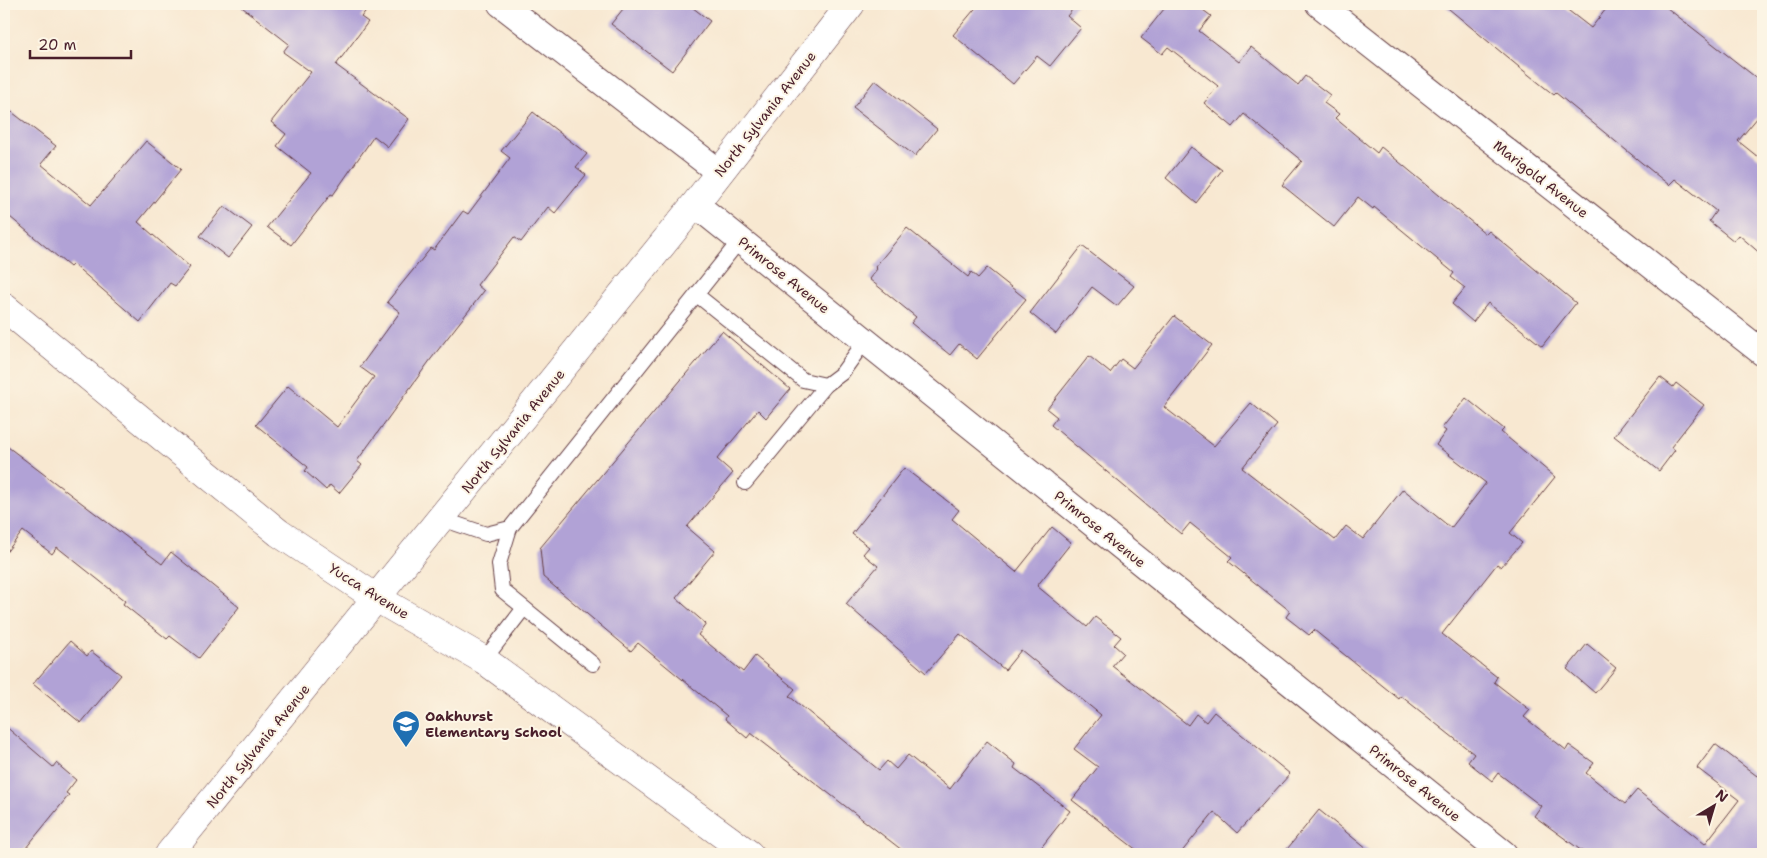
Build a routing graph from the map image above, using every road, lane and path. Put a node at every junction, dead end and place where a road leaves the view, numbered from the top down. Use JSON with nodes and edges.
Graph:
{"nodes":[{"id":1,"x":501,"y":4,"type":"edge"},
{"id":2,"x":851,"y":4,"type":"edge"},
{"id":3,"x":1319,"y":4,"type":"edge"},
{"id":4,"x":720,"y":172,"type":"junction"},
{"id":5,"x":695,"y":204,"type":"junction"},
{"id":6,"x":740,"y":240,"type":"junction"},
{"id":7,"x":697,"y":295,"type":"junction"},
{"id":8,"x":4,"y":307,"type":"edge"},
{"id":9,"x":865,"y":341,"type":"junction"},
{"id":10,"x":1763,"y":353,"type":"edge"},
{"id":11,"x":826,"y":385,"type":"junction"},
{"id":12,"x":745,"y":483,"type":"dead end"},
{"id":13,"x":442,"y":519,"type":"junction"},
{"id":14,"x":510,"y":528,"type":"junction"},
{"id":15,"x":378,"y":599,"type":"junction"},
{"id":16,"x":524,"y":608,"type":"junction"},
{"id":17,"x":484,"y":660,"type":"junction"},
{"id":18,"x":593,"y":664,"type":"dead end"},
{"id":19,"x":169,"y":854,"type":"edge"},
{"id":20,"x":749,"y":854,"type":"edge"},
{"id":21,"x":1504,"y":854,"type":"edge"}],
"edges":[{"from":1,"to":4,"type":"street"},
{"from":2,"to":4,"type":"main road","name":"North Sylvania Avenue"},
{"from":3,"to":10,"type":"street","name":"Marigold Avenue"},
{"from":4,"to":5,"type":"main road","name":"North Sylvania Avenue"},
{"from":5,"to":6,"type":"street","name":"Primrose Avenue"},
{"from":5,"to":13,"type":"main road","name":"North Sylvania Avenue"},
{"from":6,"to":7,"type":"lane"},
{"from":6,"to":9,"type":"street","name":"Primrose Avenue"},
{"from":7,"to":11,"type":"lane"},
{"from":7,"to":14,"type":"lane"},
{"from":8,"to":15,"type":"main road","name":"Yucca Avenue"},
{"from":9,"to":11,"type":"lane"},
{"from":9,"to":21,"type":"street","name":"Primrose Avenue"},
{"from":11,"to":12,"type":"lane"},
{"from":13,"to":14,"type":"lane"},
{"from":13,"to":15,"type":"main road","name":"North Sylvania Avenue"},
{"from":14,"to":16,"type":"lane"},
{"from":15,"to":17,"type":"main road","name":"Yucca Avenue"},
{"from":15,"to":19,"type":"main road","name":"North Sylvania Avenue"},
{"from":16,"to":17,"type":"lane"},
{"from":16,"to":18,"type":"lane"},
{"from":17,"to":20,"type":"main road","name":"Yucca Avenue"}]}
